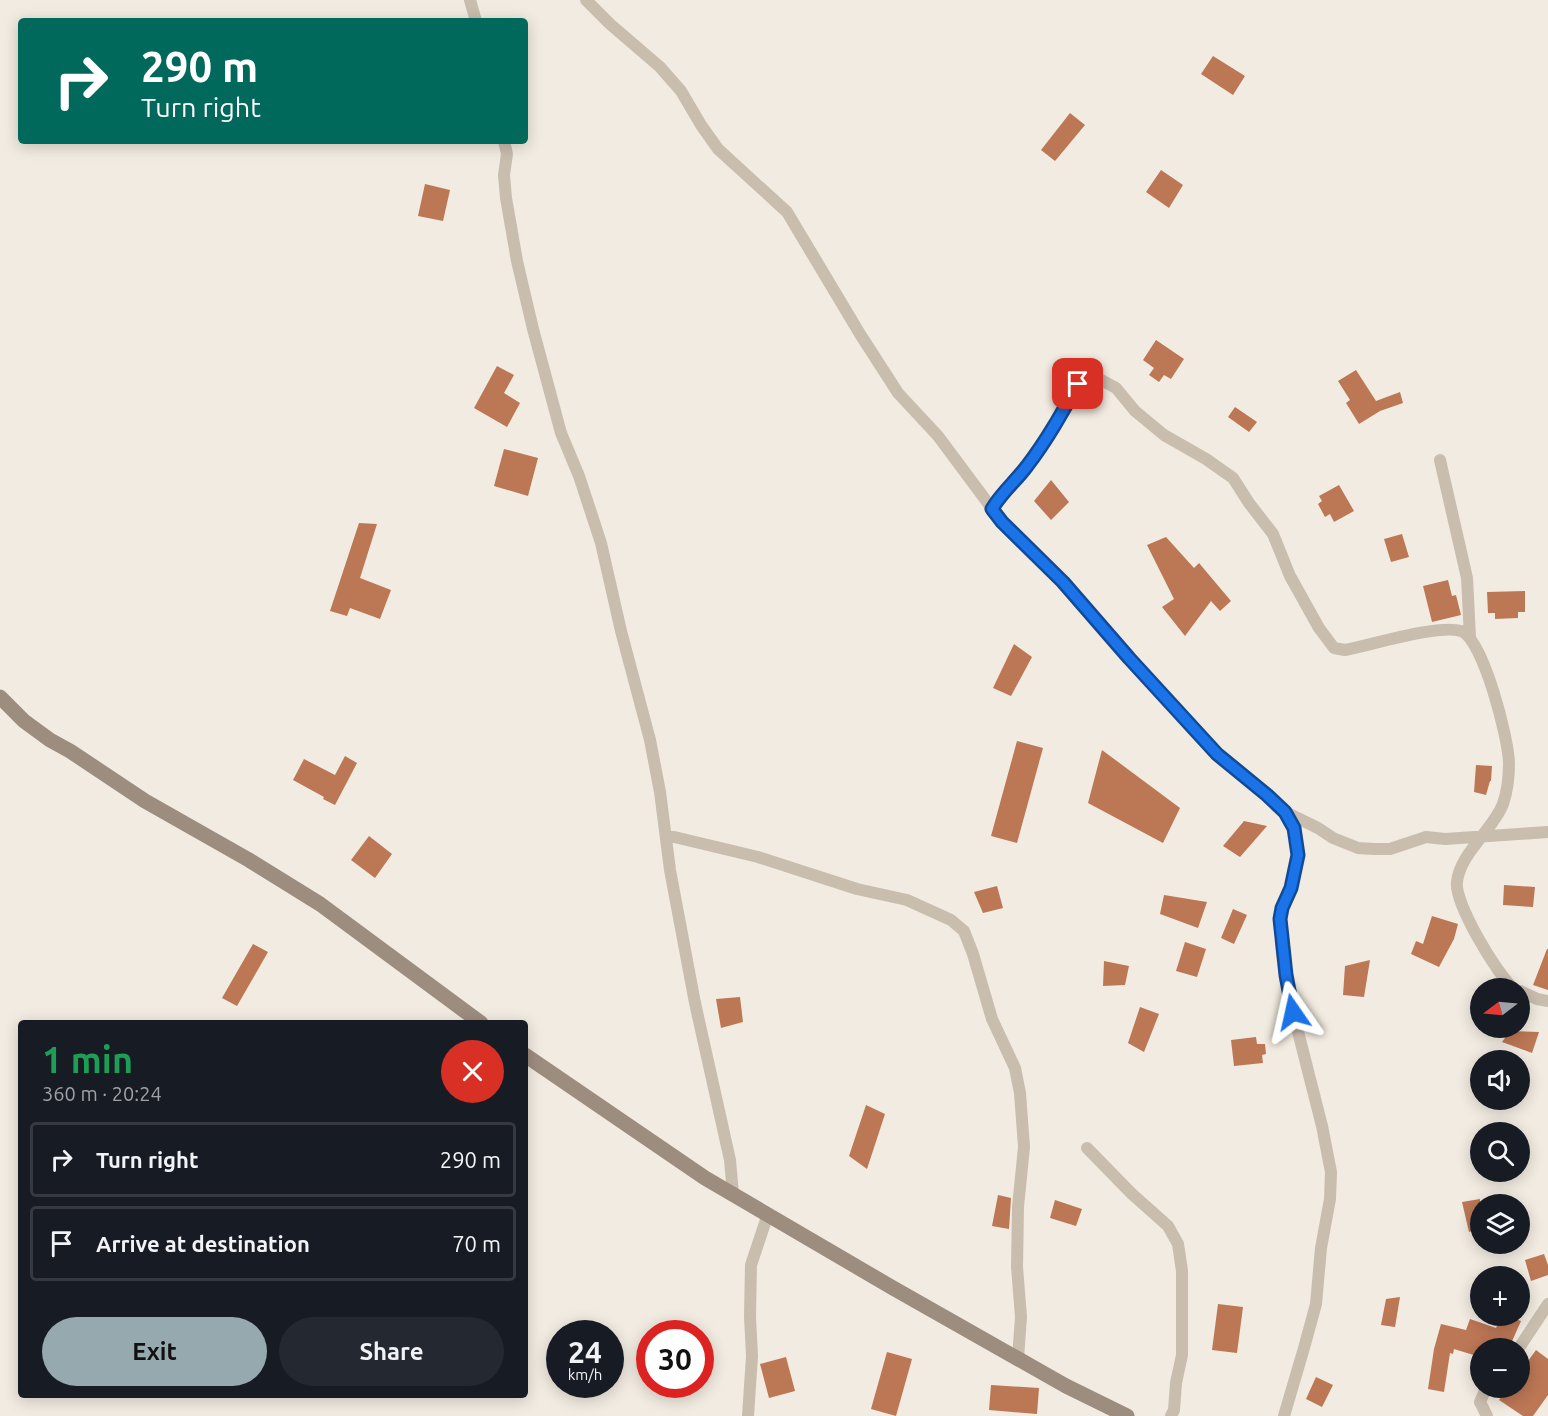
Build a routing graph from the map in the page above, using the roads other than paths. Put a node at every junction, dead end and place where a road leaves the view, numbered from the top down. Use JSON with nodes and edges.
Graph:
{"nodes":[{"id":1,"x":470,"y":0,"type":"edge"},
{"id":2,"x":586,"y":0,"type":"edge"},
{"id":3,"x":475,"y":18,"type":"edge"},
{"id":4,"x":505,"y":144,"type":"edge"},
{"id":5,"x":1440,"y":460,"type":"dead end"},
{"id":6,"x":992,"y":509,"type":"junction"},
{"id":7,"x":1470,"y":637,"type":"junction"},
{"id":8,"x":0,"y":698,"type":"edge"},
{"id":9,"x":1285,"y":812,"type":"junction"},
{"id":10,"x":1548,"y":832,"type":"edge"},
{"id":11,"x":666,"y":835,"type":"junction"},
{"id":12,"x":1481,"y":837,"type":"junction"},
{"id":13,"x":1505,"y":978,"type":"edge"},
{"id":14,"x":1530,"y":996,"type":"edge"},
{"id":15,"x":1548,"y":1001,"type":"edge"},
{"id":16,"x":477,"y":1020,"type":"edge"},
{"id":17,"x":528,"y":1057,"type":"edge"},
{"id":18,"x":1087,"y":1148,"type":"dead end"},
{"id":19,"x":733,"y":1194,"type":"junction"},
{"id":20,"x":768,"y":1214,"type":"junction"},
{"id":21,"x":1548,"y":1304,"type":"edge"},
{"id":22,"x":1526,"y":1338,"type":"edge"},
{"id":23,"x":1018,"y":1358,"type":"junction"},
{"id":24,"x":1482,"y":1398,"type":"edge"},
{"id":25,"x":748,"y":1416,"type":"edge"},
{"id":26,"x":1127,"y":1416,"type":"edge"},
{"id":27,"x":1171,"y":1416,"type":"edge"},
{"id":28,"x":1284,"y":1416,"type":"edge"},
{"id":29,"x":1487,"y":1416,"type":"edge"}],
"edges":[{"from":1,"to":3,"type":"street"},
{"from":2,"to":6,"type":"street"},
{"from":4,"to":11,"type":"street"},
{"from":5,"to":7,"type":"street"},
{"from":6,"to":7,"type":"street"},
{"from":6,"to":9,"type":"street"},
{"from":7,"to":12,"type":"street"},
{"from":8,"to":16,"type":"street"},
{"from":9,"to":12,"type":"street"},
{"from":9,"to":28,"type":"street"},
{"from":10,"to":12,"type":"street"},
{"from":11,"to":19,"type":"street"},
{"from":11,"to":23,"type":"street"},
{"from":12,"to":13,"type":"street"},
{"from":14,"to":15,"type":"street"},
{"from":17,"to":19,"type":"street"},
{"from":18,"to":27,"type":"street"},
{"from":19,"to":20,"type":"street"},
{"from":20,"to":23,"type":"street"},
{"from":20,"to":25,"type":"street"},
{"from":21,"to":22,"type":"street"},
{"from":23,"to":26,"type":"street"},
{"from":24,"to":29,"type":"street"}]}
